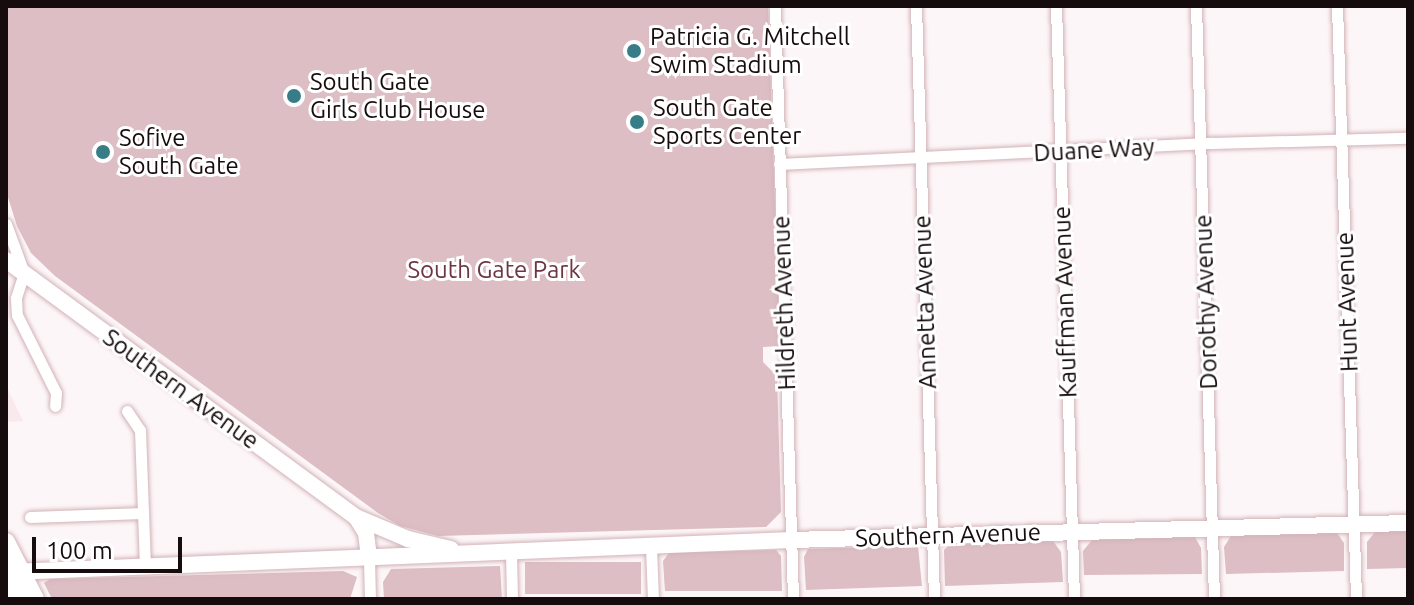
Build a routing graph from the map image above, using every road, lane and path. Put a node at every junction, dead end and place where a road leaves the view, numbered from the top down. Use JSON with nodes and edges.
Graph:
{"nodes":[{"id":1,"x":775,"y":6,"type":"edge"},
{"id":2,"x":916,"y":6,"type":"edge"},
{"id":3,"x":1056,"y":6,"type":"edge"},
{"id":4,"x":1196,"y":6,"type":"edge"},
{"id":5,"x":1337,"y":6,"type":"edge"},
{"id":6,"x":1408,"y":138,"type":"edge"},
{"id":7,"x":1342,"y":140,"type":"junction"},
{"id":8,"x":1201,"y":145,"type":"junction"},
{"id":9,"x":1061,"y":152,"type":"junction"},
{"id":10,"x":921,"y":158,"type":"junction"},
{"id":11,"x":779,"y":164,"type":"junction"},
{"id":12,"x":6,"y":224,"type":"edge"},
{"id":13,"x":6,"y":260,"type":"edge"},
{"id":14,"x":24,"y":273,"type":"junction"},
{"id":15,"x":55,"y":406,"type":"dead end"},
{"id":16,"x":127,"y":411,"type":"dead end"},
{"id":17,"x":143,"y":513,"type":"junction"},
{"id":18,"x":30,"y":517,"type":"dead end"},
{"id":19,"x":356,"y":517,"type":"junction"},
{"id":20,"x":1408,"y":523,"type":"edge"},
{"id":21,"x":1353,"y":524,"type":"junction"},
{"id":22,"x":1213,"y":529,"type":"junction"},
{"id":23,"x":1071,"y":531,"type":"junction"},
{"id":24,"x":932,"y":535,"type":"junction"},
{"id":25,"x":791,"y":540,"type":"junction"},
{"id":26,"x":6,"y":542,"type":"edge"},
{"id":27,"x":651,"y":547,"type":"junction"},
{"id":28,"x":511,"y":552,"type":"junction"},
{"id":29,"x":488,"y":553,"type":"junction"},
{"id":30,"x":369,"y":559,"type":"junction"},
{"id":31,"x":145,"y":567,"type":"junction"},
{"id":32,"x":11,"y":574,"type":"edge"},
{"id":33,"x":17,"y":599,"type":"edge"},
{"id":34,"x":35,"y":599,"type":"edge"},
{"id":35,"x":370,"y":599,"type":"edge"},
{"id":36,"x":512,"y":599,"type":"edge"},
{"id":37,"x":653,"y":599,"type":"edge"},
{"id":38,"x":793,"y":599,"type":"edge"},
{"id":39,"x":934,"y":599,"type":"edge"},
{"id":40,"x":1074,"y":599,"type":"edge"},
{"id":41,"x":1214,"y":599,"type":"edge"},
{"id":42,"x":1356,"y":599,"type":"edge"}],
"edges":[{"from":1,"to":11,"type":"street","name":"Hildreth Avenue"},
{"from":2,"to":10,"type":"street","name":"Annetta Avenue"},
{"from":3,"to":9,"type":"street","name":"Kauffman Avenue"},
{"from":4,"to":8,"type":"street","name":"Dorothy Avenue"},
{"from":5,"to":7,"type":"street","name":"Hunt Avenue"},
{"from":6,"to":7,"type":"street","name":"Duane Way"},
{"from":7,"to":8,"type":"street","name":"Duane Way"},
{"from":7,"to":21,"type":"street","name":"Hunt Avenue"},
{"from":8,"to":9,"type":"street","name":"Duane Way"},
{"from":8,"to":22,"type":"street","name":"Dorothy Avenue"},
{"from":9,"to":10,"type":"street","name":"Duane Way"},
{"from":9,"to":23,"type":"street","name":"Kauffman Avenue"},
{"from":10,"to":11,"type":"street","name":"Duane Way"},
{"from":10,"to":24,"type":"street","name":"Annetta Avenue"},
{"from":11,"to":25,"type":"street","name":"Hildreth Avenue"},
{"from":12,"to":14,"type":"street"},
{"from":13,"to":14,"type":"street","name":"Southern Avenue"},
{"from":14,"to":15,"type":"street"},
{"from":14,"to":19,"type":"street","name":"Southern Avenue"},
{"from":16,"to":17,"type":"street"},
{"from":17,"to":18,"type":"street"},
{"from":17,"to":31,"type":"street"},
{"from":19,"to":29,"type":"street","name":"Southern Avenue"},
{"from":19,"to":30,"type":"street"},
{"from":20,"to":21,"type":"street","name":"Southern Avenue"},
{"from":21,"to":22,"type":"street","name":"Southern Avenue"},
{"from":21,"to":42,"type":"street","name":"Hunt Avenue"},
{"from":22,"to":23,"type":"street","name":"Southern Avenue"},
{"from":22,"to":41,"type":"street","name":"Dorothy Avenue"},
{"from":23,"to":24,"type":"street","name":"Southern Avenue"},
{"from":23,"to":40,"type":"street","name":"Kauffman Avenue"},
{"from":24,"to":25,"type":"street","name":"Southern Avenue"},
{"from":24,"to":39,"type":"street","name":"Annetta Avenue"},
{"from":25,"to":27,"type":"street","name":"Southern Avenue"},
{"from":25,"to":38,"type":"street","name":"Hildreth Avenue"},
{"from":26,"to":32,"type":"main road"},
{"from":27,"to":28,"type":"street","name":"Southern Avenue"},
{"from":27,"to":37,"type":"street"},
{"from":28,"to":29,"type":"street","name":"Southern Avenue"},
{"from":28,"to":36,"type":"street"},
{"from":29,"to":30,"type":"street","name":"Southern Avenue"},
{"from":30,"to":31,"type":"street","name":"Southern Avenue"},
{"from":30,"to":35,"type":"street"},
{"from":31,"to":32,"type":"street","name":"Southern Avenue"},
{"from":32,"to":33,"type":"main road"},
{"from":32,"to":34,"type":"main road"}]}
